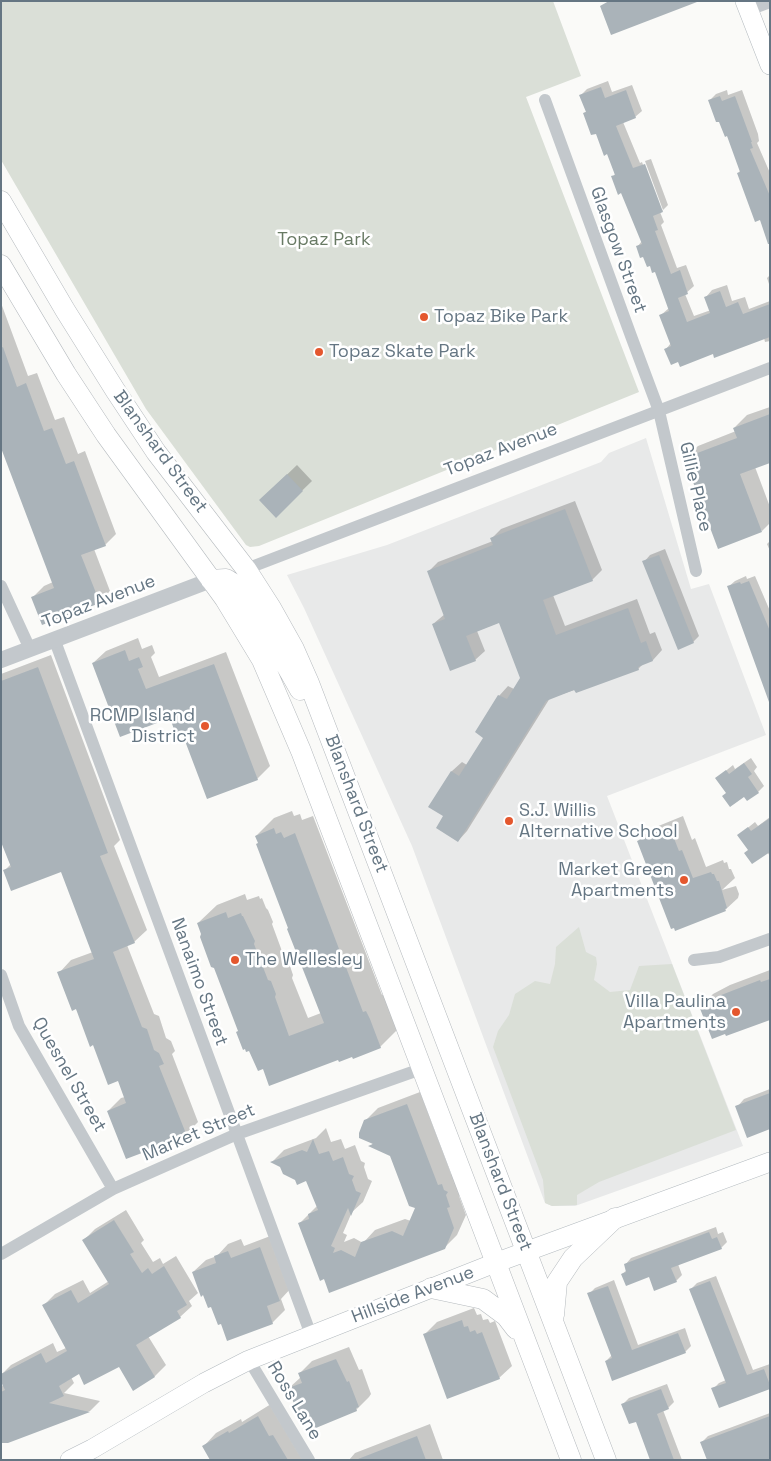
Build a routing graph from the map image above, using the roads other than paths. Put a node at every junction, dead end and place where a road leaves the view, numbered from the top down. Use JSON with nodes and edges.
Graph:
{"nodes":[{"id":1,"x":770,"y":2,"type":"edge"},
{"id":2,"x":747,"y":6,"type":"edge"},
{"id":3,"x":770,"y":65,"type":"edge"},
{"id":4,"x":545,"y":100,"type":"dead end"},
{"id":5,"x":1,"y":201,"type":"edge"},
{"id":6,"x":1,"y":265,"type":"edge"},
{"id":7,"x":770,"y":368,"type":"edge"},
{"id":8,"x":659,"y":410,"type":"junction"},
{"id":9,"x":246,"y":569,"type":"junction"},
{"id":10,"x":696,"y":571,"type":"dead end"},
{"id":11,"x":211,"y":580,"type":"junction"},
{"id":12,"x":1,"y":586,"type":"edge"},
{"id":13,"x":55,"y":641,"type":"junction"},
{"id":14,"x":30,"y":649,"type":"junction"},
{"id":15,"x":1,"y":660,"type":"edge"},
{"id":16,"x":331,"y":740,"type":"junction"},
{"id":17,"x":770,"y":939,"type":"edge"},
{"id":18,"x":694,"y":960,"type":"dead end"},
{"id":19,"x":1,"y":975,"type":"edge"},
{"id":20,"x":421,"y":1068,"type":"junction"},
{"id":21,"x":237,"y":1134,"type":"junction"},
{"id":22,"x":770,"y":1162,"type":"edge"},
{"id":23,"x":113,"y":1188,"type":"junction"},
{"id":24,"x":615,"y":1218,"type":"junction"},
{"id":25,"x":527,"y":1251,"type":"junction"},
{"id":26,"x":1,"y":1254,"type":"edge"},
{"id":27,"x":495,"y":1263,"type":"junction"},
{"id":28,"x":432,"y":1288,"type":"junction"},
{"id":29,"x":554,"y":1322,"type":"junction"},
{"id":30,"x":311,"y":1335,"type":"junction"},
{"id":31,"x":526,"y":1342,"type":"junction"},
{"id":32,"x":248,"y":1360,"type":"junction"},
{"id":33,"x":562,"y":1438,"type":"junction"},
{"id":34,"x":307,"y":1457,"type":"edge"},
{"id":35,"x":70,"y":1460,"type":"edge"},
{"id":36,"x":564,"y":1460,"type":"edge"},
{"id":37,"x":571,"y":1460,"type":"edge"},
{"id":38,"x":606,"y":1460,"type":"edge"}],
"edges":[{"from":1,"to":2,"type":"street"},
{"from":2,"to":3,"type":"main road"},
{"from":4,"to":8,"type":"street","name":"Glasgow Street"},
{"from":5,"to":9,"type":"main road","name":"Blanshard Street"},
{"from":6,"to":11,"type":"main road","name":"Blanshard Street"},
{"from":7,"to":8,"type":"street","name":"Topaz Avenue"},
{"from":8,"to":9,"type":"street","name":"Topaz Avenue"},
{"from":8,"to":10,"type":"street","name":"Gillie Place"},
{"from":9,"to":16,"type":"main road","name":"Blanshard Street"},
{"from":11,"to":13,"type":"street","name":"Topaz Avenue"},
{"from":11,"to":16,"type":"main road"},
{"from":11,"to":20,"type":"main road","name":"Blanshard Street"},
{"from":12,"to":14,"type":"street"},
{"from":13,"to":14,"type":"street","name":"Topaz Avenue"},
{"from":13,"to":21,"type":"street","name":"Nanaimo Street"},
{"from":14,"to":15,"type":"street","name":"Topaz Avenue"},
{"from":16,"to":25,"type":"main road","name":"Blanshard Street"},
{"from":17,"to":18,"type":"street"},
{"from":19,"to":23,"type":"street","name":"Quesnel Street"},
{"from":20,"to":21,"type":"street","name":"Market Street"},
{"from":20,"to":27,"type":"main road","name":"Blanshard Street"},
{"from":21,"to":23,"type":"street","name":"Market Street"},
{"from":21,"to":30,"type":"street","name":"Nanaimo Street"},
{"from":22,"to":24,"type":"main road","name":"Hillside Avenue"},
{"from":23,"to":26,"type":"street","name":"Market Street"},
{"from":24,"to":25,"type":"main road","name":"Hillside Avenue"},
{"from":24,"to":29,"type":"main road"},
{"from":25,"to":27,"type":"main road","name":"Hillside Avenue"},
{"from":25,"to":29,"type":"main road","name":"Blanshard Street"},
{"from":27,"to":28,"type":"main road","name":"Hillside Avenue"},
{"from":27,"to":31,"type":"main road","name":"Blanshard Street"},
{"from":28,"to":30,"type":"main road","name":"Hillside Avenue"},
{"from":28,"to":31,"type":"main road"},
{"from":29,"to":38,"type":"main road","name":"Blanshard Street"},
{"from":30,"to":32,"type":"main road","name":"Hillside Avenue"},
{"from":31,"to":33,"type":"main road","name":"Blanshard Street"},
{"from":32,"to":34,"type":"street","name":"Ross Lane"},
{"from":32,"to":35,"type":"main road","name":"Hillside Avenue"},
{"from":33,"to":36,"type":"main road"},
{"from":33,"to":37,"type":"main road","name":"Blanshard Street"}]}
